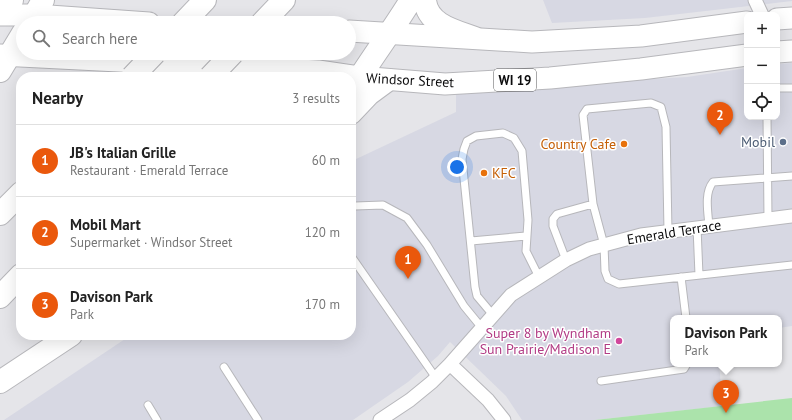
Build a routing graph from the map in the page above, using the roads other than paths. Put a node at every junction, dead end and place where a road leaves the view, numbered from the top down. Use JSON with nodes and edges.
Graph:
{"nodes":[{"id":1,"x":12,"y":0,"type":"edge"},
{"id":2,"x":204,"y":0,"type":"edge"},
{"id":3,"x":411,"y":0,"type":"edge"},
{"id":4,"x":424,"y":0,"type":"edge"},
{"id":5,"x":755,"y":0,"type":"edge"},
{"id":6,"x":283,"y":1,"type":"edge"},
{"id":7,"x":0,"y":11,"type":"edge"},
{"id":8,"x":761,"y":12,"type":"edge"},
{"id":9,"x":36,"y":13,"type":"edge"},
{"id":10,"x":0,"y":15,"type":"edge"},
{"id":11,"x":70,"y":16,"type":"edge"},
{"id":12,"x":189,"y":16,"type":"edge"},
{"id":13,"x":269,"y":16,"type":"edge"},
{"id":14,"x":792,"y":18,"type":"edge"},
{"id":15,"x":780,"y":19,"type":"edge"},
{"id":16,"x":744,"y":22,"type":"edge"},
{"id":17,"x":356,"y":31,"type":"edge"},
{"id":18,"x":391,"y":32,"type":"junction"},
{"id":19,"x":475,"y":38,"type":"junction"},
{"id":20,"x":16,"y":42,"type":"edge"},
{"id":21,"x":792,"y":51,"type":"edge"},
{"id":22,"x":780,"y":52,"type":"edge"},
{"id":23,"x":744,"y":54,"type":"edge"},
{"id":24,"x":3,"y":60,"type":"edge"},
{"id":25,"x":148,"y":60,"type":"edge"},
{"id":26,"x":226,"y":60,"type":"edge"},
{"id":27,"x":137,"y":72,"type":"edge"},
{"id":28,"x":215,"y":72,"type":"edge"},
{"id":29,"x":321,"y":72,"type":"edge"},
{"id":30,"x":388,"y":80,"type":"junction"},
{"id":31,"x":356,"y":83,"type":"edge"},
{"id":32,"x":356,"y":84,"type":"edge"},
{"id":33,"x":780,"y":88,"type":"edge"},
{"id":34,"x":792,"y":88,"type":"edge"},
{"id":35,"x":356,"y":108,"type":"edge"},
{"id":36,"x":767,"y":120,"type":"edge"},
{"id":37,"x":792,"y":176,"type":"edge"},
{"id":38,"x":767,"y":177,"type":"junction"},
{"id":39,"x":16,"y":198,"type":"edge"},
{"id":40,"x":593,"y":204,"type":"junction"},
{"id":41,"x":356,"y":206,"type":"edge"},
{"id":42,"x":0,"y":214,"type":"edge"},
{"id":43,"x":792,"y":216,"type":"edge"},
{"id":44,"x":768,"y":219,"type":"junction"},
{"id":45,"x":703,"y":226,"type":"junction"},
{"id":46,"x":668,"y":231,"type":"junction"},
{"id":47,"x":526,"y":236,"type":"junction"},
{"id":48,"x":471,"y":241,"type":"junction"},
{"id":49,"x":604,"y":245,"type":"junction"},
{"id":50,"x":566,"y":260,"type":"junction"},
{"id":51,"x":356,"y":263,"type":"edge"},
{"id":52,"x":792,"y":264,"type":"edge"},
{"id":53,"x":699,"y":275,"type":"junction"},
{"id":54,"x":539,"y":277,"type":"junction"},
{"id":55,"x":680,"y":277,"type":"junction"},
{"id":56,"x":16,"y":280,"type":"edge"},
{"id":57,"x":0,"y":297,"type":"edge"},
{"id":58,"x":493,"y":315,"type":"junction"},
{"id":59,"x":686,"y":315,"type":"edge"},
{"id":60,"x":482,"y":328,"type":"junction"},
{"id":61,"x":63,"y":340,"type":"edge"},
{"id":62,"x":450,"y":364,"type":"junction"},
{"id":63,"x":224,"y":367,"type":"dead end"},
{"id":64,"x":685,"y":367,"type":"edge"},
{"id":65,"x":436,"y":378,"type":"junction"},
{"id":66,"x":601,"y":381,"type":"dead end"},
{"id":67,"x":0,"y":382,"type":"edge"},
{"id":68,"x":148,"y":405,"type":"dead end"},
{"id":69,"x":157,"y":420,"type":"edge"},
{"id":70,"x":258,"y":420,"type":"edge"},
{"id":71,"x":380,"y":420,"type":"edge"},
{"id":72,"x":504,"y":420,"type":"edge"}],
"edges":[{"from":1,"to":7,"type":"highway"},
{"from":2,"to":12,"type":"highway"},
{"from":3,"to":18,"type":"highway"},
{"from":4,"to":19,"type":"highway"},
{"from":5,"to":8,"type":"street"},
{"from":6,"to":13,"type":"highway"},
{"from":9,"to":10,"type":"main road"},
{"from":9,"to":11,"type":"main road"},
{"from":14,"to":15,"type":"main road"},
{"from":16,"to":19,"type":"main road"},
{"from":17,"to":18,"type":"main road"},
{"from":18,"to":19,"type":"main road"},
{"from":18,"to":31,"type":"highway"},
{"from":20,"to":24,"type":"highway"},
{"from":21,"to":22,"type":"main road"},
{"from":23,"to":30,"type":"main road","name":"Windsor Street","number":"WI 19"},
{"from":24,"to":29,"type":"main road","name":"Windsor Street","number":"WI 19"},
{"from":25,"to":27,"type":"highway","bridge":true},
{"from":26,"to":28,"type":"highway","bridge":true},
{"from":30,"to":32,"type":"main road","name":"Windsor Street","number":"WI 19"},
{"from":30,"to":35,"type":"highway"},
{"from":33,"to":34,"type":"lane"},
{"from":36,"to":38,"type":"lane"},
{"from":37,"to":38,"type":"lane"},
{"from":38,"to":44,"type":"lane"},
{"from":38,"to":45,"type":"lane"},
{"from":39,"to":42,"type":"highway"},
{"from":40,"to":46,"type":"lane"},
{"from":40,"to":49,"type":"lane"},
{"from":40,"to":50,"type":"lane"},
{"from":41,"to":60,"type":"lane"},
{"from":43,"to":44,"type":"street","name":"Emerald Terrace"},
{"from":44,"to":45,"type":"street","name":"Emerald Terrace"},
{"from":45,"to":46,"type":"street","name":"Emerald Terrace"},
{"from":45,"to":53,"type":"lane"},
{"from":46,"to":49,"type":"street","name":"Emerald Terrace"},
{"from":47,"to":48,"type":"lane"},
{"from":47,"to":48,"type":"lane"},
{"from":47,"to":54,"type":"lane"},
{"from":48,"to":58,"type":"lane"},
{"from":49,"to":50,"type":"street","name":"Emerald Terrace"},
{"from":49,"to":55,"type":"lane"},
{"from":50,"to":54,"type":"street","name":"Emerald Terrace"},
{"from":51,"to":65,"type":"lane"},
{"from":52,"to":53,"type":"lane"},
{"from":53,"to":55,"type":"lane"},
{"from":54,"to":58,"type":"street","name":"Emerald Terrace"},
{"from":55,"to":59,"type":"lane"},
{"from":56,"to":57,"type":"highway"},
{"from":58,"to":60,"type":"street","name":"Emerald Terrace"},
{"from":60,"to":62,"type":"street","name":"Emerald Terrace"},
{"from":61,"to":67,"type":"highway"},
{"from":62,"to":65,"type":"street","name":"Emerald Terrace"},
{"from":62,"to":72,"type":"street"},
{"from":63,"to":70,"type":"lane"},
{"from":64,"to":66,"type":"lane"},
{"from":65,"to":71,"type":"street","name":"Emerald Terrace"},
{"from":68,"to":69,"type":"lane"}]}
